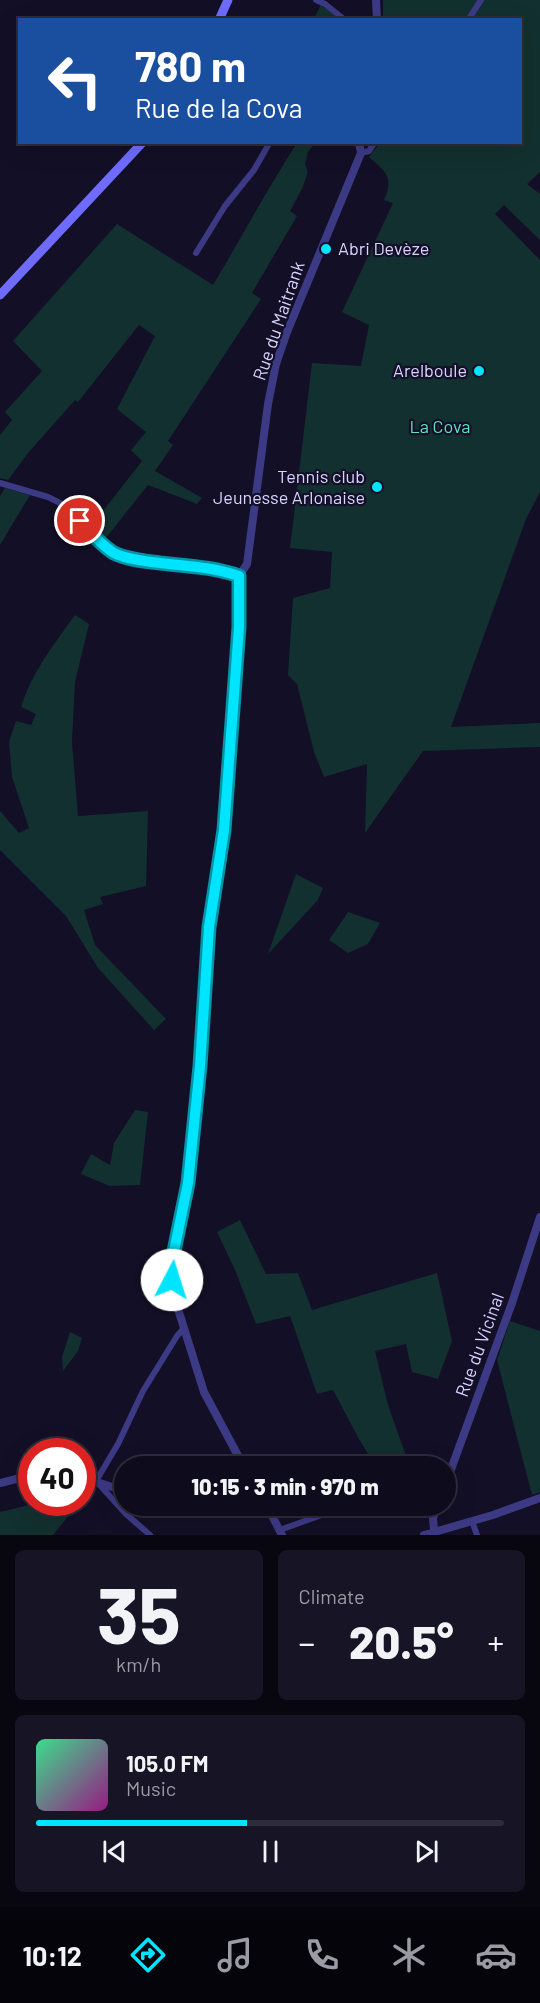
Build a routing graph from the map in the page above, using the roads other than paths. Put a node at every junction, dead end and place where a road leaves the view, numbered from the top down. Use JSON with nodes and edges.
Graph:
{"nodes":[{"id":1,"x":228,"y":0,"type":"edge"},
{"id":2,"x":316,"y":0,"type":"edge"},
{"id":3,"x":376,"y":0,"type":"edge"},
{"id":4,"x":481,"y":0,"type":"edge"},
{"id":5,"x":333,"y":11,"type":"junction"},
{"id":6,"x":220,"y":18,"type":"edge"},
{"id":7,"x":330,"y":18,"type":"edge"},
{"id":8,"x":342,"y":18,"type":"edge"},
{"id":9,"x":377,"y":18,"type":"edge"},
{"id":10,"x":469,"y":18,"type":"edge"},
{"id":11,"x":141,"y":144,"type":"edge"},
{"id":12,"x":269,"y":144,"type":"edge"},
{"id":13,"x":358,"y":144,"type":"edge"},
{"id":14,"x":374,"y":144,"type":"edge"},
{"id":15,"x":360,"y":153,"type":"junction"},
{"id":16,"x":196,"y":253,"type":"dead end"},
{"id":17,"x":0,"y":295,"type":"edge"},
{"id":18,"x":0,"y":483,"type":"edge"},
{"id":19,"x":239,"y":576,"type":"junction"},
{"id":20,"x":540,"y":1217,"type":"edge"},
{"id":21,"x":184,"y":1328,"type":"junction"},
{"id":22,"x":238,"y":1456,"type":"edge"},
{"id":23,"x":453,"y":1456,"type":"edge"},
{"id":24,"x":18,"y":1478,"type":"edge"},
{"id":25,"x":96,"y":1481,"type":"junction"},
{"id":26,"x":0,"y":1483,"type":"edge"},
{"id":27,"x":114,"y":1487,"type":"edge"},
{"id":28,"x":540,"y":1498,"type":"edge"},
{"id":29,"x":272,"y":1516,"type":"edge"},
{"id":30,"x":321,"y":1516,"type":"edge"},
{"id":31,"x":434,"y":1516,"type":"edge"},
{"id":32,"x":472,"y":1521,"type":"junction"},
{"id":33,"x":281,"y":1532,"type":"edge"},
{"id":34,"x":434,"y":1533,"type":"edge"},
{"id":35,"x":150,"y":1535,"type":"edge"},
{"id":36,"x":424,"y":1535,"type":"edge"},
{"id":37,"x":477,"y":1535,"type":"edge"}],
"edges":[{"from":1,"to":6,"type":"main road"},
{"from":2,"to":5,"type":"street"},
{"from":3,"to":9,"type":"street"},
{"from":4,"to":10,"type":"street"},
{"from":5,"to":7,"type":"street"},
{"from":5,"to":8,"type":"street"},
{"from":11,"to":17,"type":"main road"},
{"from":12,"to":16,"type":"street"},
{"from":13,"to":15,"type":"street"},
{"from":14,"to":15,"type":"street"},
{"from":15,"to":19,"type":"street","name":"Rue du Maitrank"},
{"from":18,"to":19,"type":"street"},
{"from":19,"to":21,"type":"street","name":"Rue du Maitrank"},
{"from":20,"to":23,"type":"street","name":"Rue du Vicinal"},
{"from":21,"to":22,"type":"street","name":"Rue du Maitrank"},
{"from":21,"to":25,"type":"street"},
{"from":24,"to":26,"type":"street"},
{"from":25,"to":27,"type":"street"},
{"from":25,"to":35,"type":"street"},
{"from":28,"to":32,"type":"street"},
{"from":29,"to":33,"type":"street"},
{"from":30,"to":33,"type":"street"},
{"from":31,"to":34,"type":"street"},
{"from":32,"to":34,"type":"street"},
{"from":32,"to":37,"type":"street"},
{"from":34,"to":36,"type":"street"}]}
